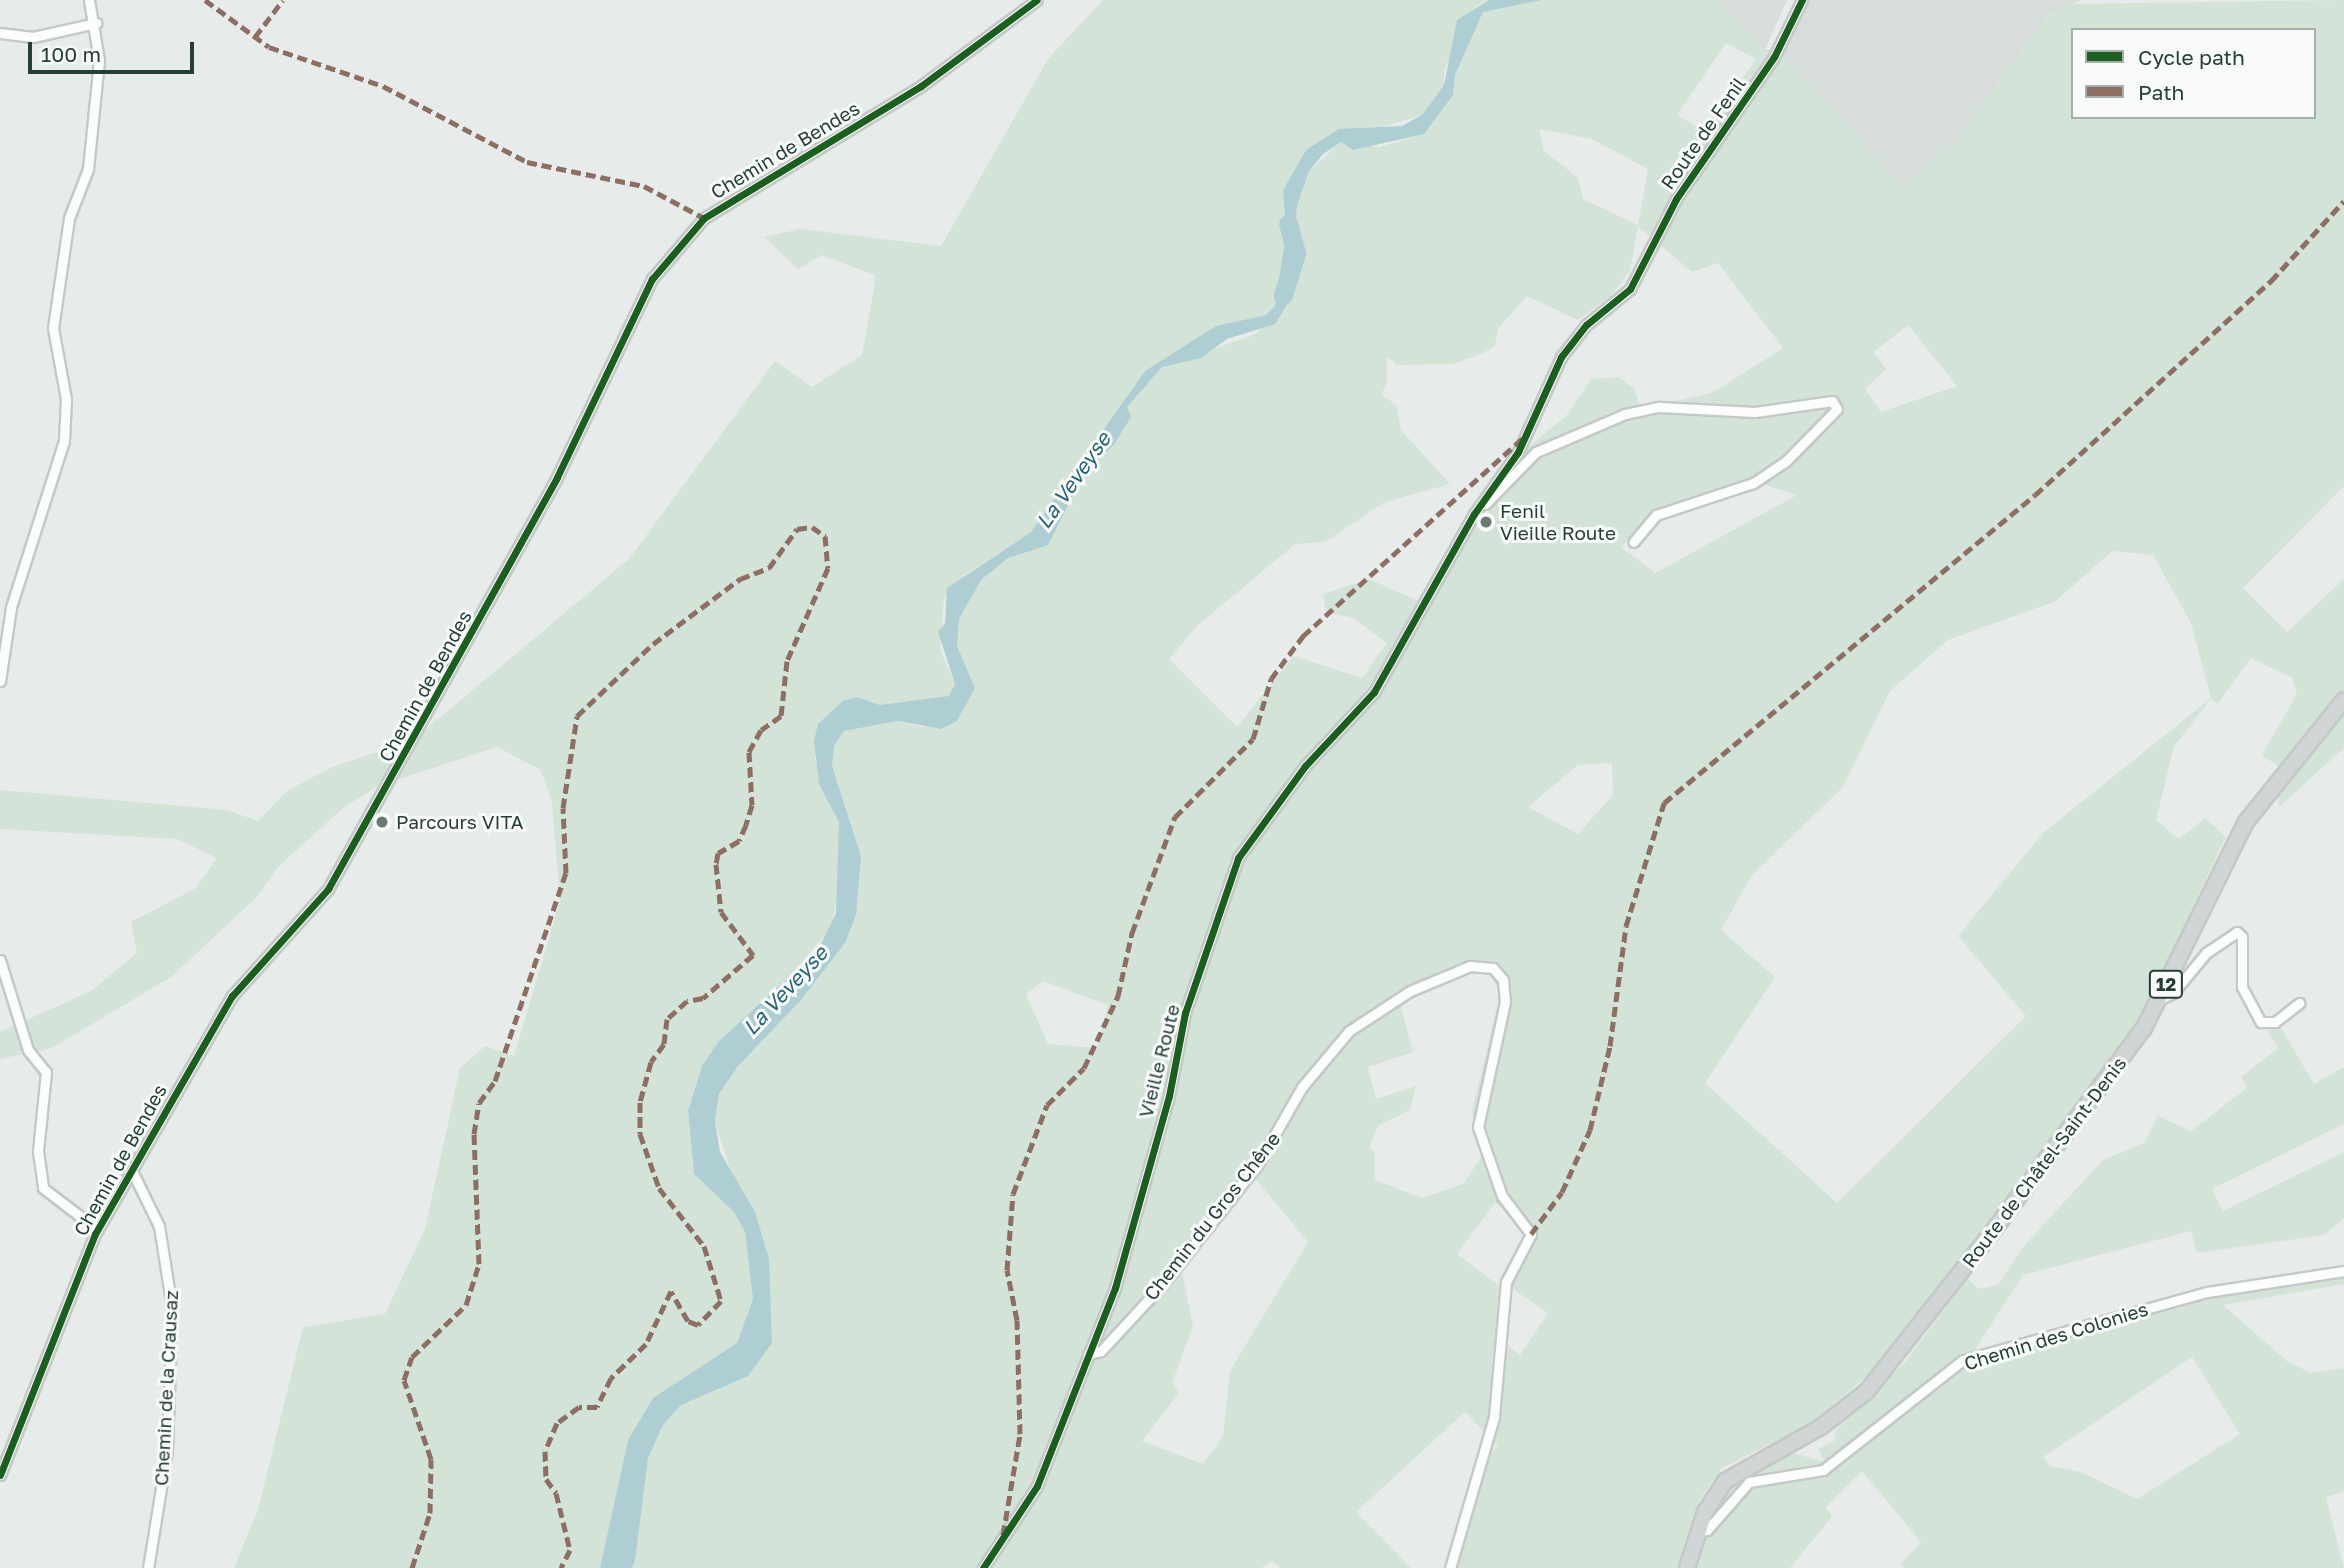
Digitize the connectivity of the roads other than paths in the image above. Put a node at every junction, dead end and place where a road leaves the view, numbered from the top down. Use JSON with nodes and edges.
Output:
{"nodes":[{"id":1,"x":89,"y":0,"type":"edge"},
{"id":2,"x":1037,"y":0,"type":"edge"},
{"id":3,"x":1802,"y":0,"type":"edge"},
{"id":4,"x":96,"y":23,"type":"junction"},
{"id":5,"x":0,"y":33,"type":"edge"},
{"id":6,"x":1474,"y":514,"type":"junction"},
{"id":7,"x":1633,"y":542,"type":"dead end"},
{"id":8,"x":1448,"y":560,"type":"joint"},
{"id":9,"x":0,"y":681,"type":"edge"},
{"id":10,"x":2344,"y":700,"type":"edge"},
{"id":11,"x":0,"y":960,"type":"edge"},
{"id":12,"x":2160,"y":999,"type":"junction"},
{"id":13,"x":2299,"y":1003,"type":"dead end"},
{"id":14,"x":133,"y":1173,"type":"junction"},
{"id":15,"x":97,"y":1230,"type":"junction"},
{"id":16,"x":2344,"y":1272,"type":"edge"},
{"id":17,"x":1088,"y":1354,"type":"junction"},
{"id":18,"x":0,"y":1475,"type":"edge"},
{"id":19,"x":1698,"y":1531,"type":"junction"},
{"id":20,"x":148,"y":1568,"type":"edge"},
{"id":21,"x":983,"y":1568,"type":"edge"},
{"id":22,"x":1450,"y":1568,"type":"edge"},
{"id":23,"x":1687,"y":1568,"type":"edge"}],
"edges":[{"from":1,"to":4,"type":"street"},
{"from":2,"to":14,"type":"street","name":"Chemin de Bendes"},
{"from":3,"to":6,"type":"street","name":"Route de Fenil"},
{"from":4,"to":5,"type":"street"},
{"from":4,"to":9,"type":"street"},
{"from":6,"to":7,"type":"street"},
{"from":6,"to":8,"type":"street","name":"Route de Fenil"},
{"from":8,"to":17,"type":"street","name":"Vieille Route"},
{"from":10,"to":12,"type":"main road","name":"Route de Châtel-Saint-Denis","number":"12"},
{"from":11,"to":15,"type":"street"},
{"from":12,"to":13,"type":"street"},
{"from":12,"to":19,"type":"main road","name":"Route de Châtel-Saint-Denis","number":"12"},
{"from":14,"to":15,"type":"street","name":"Chemin de Bendes"},
{"from":14,"to":20,"type":"street","name":"Chemin de la Crausaz"},
{"from":15,"to":18,"type":"street","name":"Chemin de Bendes"},
{"from":16,"to":19,"type":"street","name":"Chemin des Colonies"},
{"from":17,"to":21,"type":"street","name":"Vieille Route"},
{"from":17,"to":22,"type":"street","name":"Chemin du Gros Chêne"},
{"from":19,"to":23,"type":"main road","name":"Route de Châtel-Saint-Denis","number":"12"}]}
